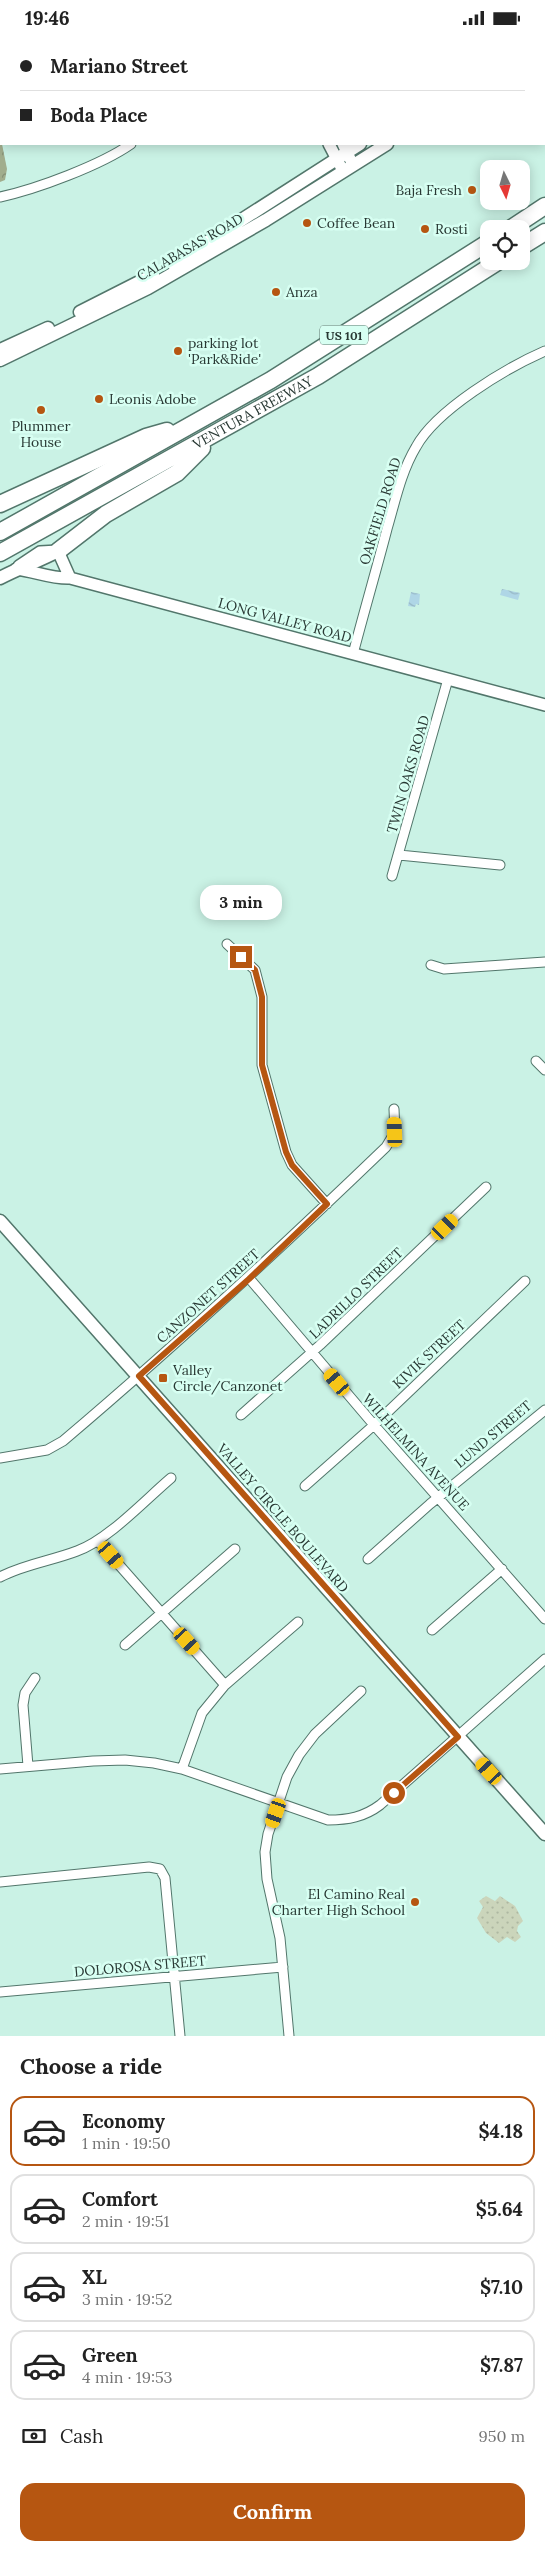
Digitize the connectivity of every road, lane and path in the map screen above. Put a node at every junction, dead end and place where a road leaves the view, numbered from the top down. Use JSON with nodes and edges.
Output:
{"nodes":[{"id":1,"x":129,"y":145,"type":"edge"},
{"id":2,"x":331,"y":145,"type":"edge"},
{"id":3,"x":357,"y":145,"type":"edge"},
{"id":4,"x":385,"y":145,"type":"edge"},
{"id":5,"x":342,"y":151,"type":"edge"},
{"id":6,"x":348,"y":168,"type":"junction"},
{"id":7,"x":0,"y":197,"type":"edge"},
{"id":8,"x":545,"y":206,"type":"edge"},
{"id":9,"x":524,"y":220,"type":"edge"},
{"id":10,"x":545,"y":232,"type":"edge"},
{"id":11,"x":530,"y":241,"type":"edge"},
{"id":12,"x":480,"y":249,"type":"edge"},
{"id":13,"x":485,"y":270,"type":"edge"},
{"id":14,"x":0,"y":350,"type":"edge"},
{"id":15,"x":545,"y":351,"type":"edge"},
{"id":16,"x":0,"y":360,"type":"edge"},
{"id":17,"x":195,"y":423,"type":"junction"},
{"id":18,"x":218,"y":433,"type":"junction"},
{"id":19,"x":0,"y":504,"type":"edge"},
{"id":20,"x":0,"y":532,"type":"edge"},
{"id":21,"x":58,"y":551,"type":"junction"},
{"id":22,"x":0,"y":553,"type":"edge"},
{"id":23,"x":16,"y":569,"type":"junction"},
{"id":24,"x":0,"y":578,"type":"edge"},
{"id":25,"x":70,"y":578,"type":"junction"},
{"id":26,"x":353,"y":654,"type":"junction"},
{"id":27,"x":448,"y":679,"type":"junction"},
{"id":28,"x":545,"y":705,"type":"edge"},
{"id":29,"x":399,"y":855,"type":"junction"},
{"id":30,"x":500,"y":865,"type":"dead end"},
{"id":31,"x":392,"y":876,"type":"dead end"},
{"id":32,"x":227,"y":944,"type":"dead end"},
{"id":33,"x":545,"y":962,"type":"edge"},
{"id":34,"x":431,"y":965,"type":"dead end"},
{"id":35,"x":536,"y":1061,"type":"dead end"},
{"id":36,"x":545,"y":1070,"type":"edge"},
{"id":37,"x":394,"y":1109,"type":"dead end"},
{"id":38,"x":486,"y":1187,"type":"dead end"},
{"id":39,"x":327,"y":1204,"type":"junction"},
{"id":40,"x":0,"y":1221,"type":"edge"},
{"id":41,"x":249,"y":1279,"type":"junction"},
{"id":42,"x":525,"y":1281,"type":"dead end"},
{"id":43,"x":312,"y":1353,"type":"junction"},
{"id":44,"x":139,"y":1376,"type":"junction"},
{"id":45,"x":545,"y":1410,"type":"edge"},
{"id":46,"x":241,"y":1415,"type":"dead end"},
{"id":47,"x":374,"y":1425,"type":"junction"},
{"id":48,"x":0,"y":1458,"type":"edge"},
{"id":49,"x":171,"y":1478,"type":"dead end"},
{"id":50,"x":305,"y":1486,"type":"dead end"},
{"id":51,"x":439,"y":1498,"type":"junction"},
{"id":52,"x":98,"y":1541,"type":"junction"},
{"id":53,"x":235,"y":1549,"type":"dead end"},
{"id":54,"x":368,"y":1559,"type":"dead end"},
{"id":55,"x":502,"y":1569,"type":"junction"},
{"id":56,"x":0,"y":1577,"type":"edge"},
{"id":57,"x":161,"y":1613,"type":"junction"},
{"id":58,"x":545,"y":1619,"type":"edge"},
{"id":59,"x":298,"y":1622,"type":"dead end"},
{"id":60,"x":432,"y":1630,"type":"dead end"},
{"id":61,"x":125,"y":1645,"type":"dead end"},
{"id":62,"x":545,"y":1659,"type":"edge"},
{"id":63,"x":35,"y":1678,"type":"dead end"},
{"id":64,"x":225,"y":1685,"type":"junction"},
{"id":65,"x":361,"y":1691,"type":"dead end"},
{"id":66,"x":458,"y":1737,"type":"junction"},
{"id":67,"x":28,"y":1766,"type":"junction"},
{"id":68,"x":0,"y":1769,"type":"edge"},
{"id":69,"x":182,"y":1769,"type":"junction"},
{"id":70,"x":279,"y":1803,"type":"junction"},
{"id":71,"x":545,"y":1835,"type":"edge"},
{"id":72,"x":0,"y":1882,"type":"edge"},
{"id":73,"x":283,"y":1967,"type":"junction"},
{"id":74,"x":175,"y":1977,"type":"junction"},
{"id":75,"x":0,"y":1992,"type":"edge"},
{"id":76,"x":180,"y":2036,"type":"edge"},
{"id":77,"x":288,"y":2036,"type":"edge"}],
"edges":[{"from":1,"to":7,"type":"street"},
{"from":2,"to":5,"type":"street"},
{"from":3,"to":5,"type":"main road","name":"CALABASAS ROAD"},
{"from":4,"to":6,"type":"main road","name":"CALABASAS ROAD"},
{"from":5,"to":6,"type":"street"},
{"from":5,"to":14,"type":"main road","name":"CALABASAS ROAD"},
{"from":6,"to":16,"type":"main road","name":"CALABASAS ROAD"},
{"from":8,"to":9,"type":"highway"},
{"from":10,"to":11,"type":"highway"},
{"from":12,"to":17,"type":"highway","name":"VENTURA FREEWAY","number":"US 101"},
{"from":13,"to":18,"type":"highway","name":"VENTURA FREEWAY","number":"US 101"},
{"from":15,"to":26,"type":"street","name":"OAKFIELD ROAD"},
{"from":17,"to":19,"type":"highway"},
{"from":17,"to":20,"type":"highway","name":"VENTURA FREEWAY","number":"US 101"},
{"from":18,"to":21,"type":"highway"},
{"from":18,"to":22,"type":"highway","name":"VENTURA FREEWAY","number":"US 101"},
{"from":21,"to":23,"type":"main road"},
{"from":21,"to":25,"type":"street"},
{"from":23,"to":24,"type":"main road"},
{"from":23,"to":25,"type":"street","name":"LONG VALLEY ROAD"},
{"from":25,"to":26,"type":"street","name":"LONG VALLEY ROAD"},
{"from":26,"to":27,"type":"street","name":"LONG VALLEY ROAD"},
{"from":27,"to":28,"type":"street","name":"LONG VALLEY ROAD"},
{"from":27,"to":29,"type":"street","name":"TWIN OAKS ROAD"},
{"from":29,"to":30,"type":"street"},
{"from":29,"to":31,"type":"street","name":"TWIN OAKS ROAD"},
{"from":32,"to":39,"type":"street"},
{"from":33,"to":34,"type":"street"},
{"from":35,"to":36,"type":"street"},
{"from":37,"to":39,"type":"street","name":"CANZONET STREET"},
{"from":38,"to":43,"type":"street","name":"LADRILLO STREET"},
{"from":39,"to":41,"type":"street","name":"CANZONET STREET"},
{"from":40,"to":44,"type":"main road","name":"VALLEY CIRCLE BOULEVARD"},
{"from":41,"to":43,"type":"street","name":"WILHELMINA AVENUE"},
{"from":41,"to":44,"type":"street","name":"CANZONET STREET"},
{"from":42,"to":47,"type":"street","name":"KIVIK STREET"},
{"from":43,"to":46,"type":"street","name":"LADRILLO STREET"},
{"from":43,"to":47,"type":"street","name":"WILHELMINA AVENUE"},
{"from":44,"to":48,"type":"street","name":"CANZONET STREET"},
{"from":44,"to":66,"type":"main road","name":"VALLEY CIRCLE BOULEVARD"},
{"from":45,"to":51,"type":"street","name":"LUND STREET"},
{"from":47,"to":50,"type":"street","name":"KIVIK STREET"},
{"from":47,"to":51,"type":"street","name":"WILHELMINA AVENUE"},
{"from":49,"to":52,"type":"street"},
{"from":51,"to":54,"type":"street","name":"LUND STREET"},
{"from":51,"to":55,"type":"street","name":"WILHELMINA AVENUE"},
{"from":52,"to":56,"type":"street"},
{"from":52,"to":57,"type":"street"},
{"from":53,"to":57,"type":"street"},
{"from":55,"to":58,"type":"street","name":"WILHELMINA AVENUE"},
{"from":55,"to":60,"type":"street"},
{"from":57,"to":61,"type":"street"},
{"from":57,"to":64,"type":"street"},
{"from":59,"to":64,"type":"street"},
{"from":62,"to":66,"type":"street"},
{"from":63,"to":67,"type":"street"},
{"from":64,"to":69,"type":"street"},
{"from":65,"to":70,"type":"street"},
{"from":66,"to":70,"type":"street"},
{"from":66,"to":71,"type":"main road","name":"VALLEY CIRCLE BOULEVARD"},
{"from":67,"to":68,"type":"street"},
{"from":67,"to":69,"type":"street"},
{"from":69,"to":70,"type":"street"},
{"from":70,"to":73,"type":"street"},
{"from":72,"to":74,"type":"street"},
{"from":73,"to":74,"type":"street","name":"DOLOROSA STREET"},
{"from":73,"to":77,"type":"street"},
{"from":74,"to":75,"type":"street","name":"DOLOROSA STREET"},
{"from":74,"to":76,"type":"street"}]}
